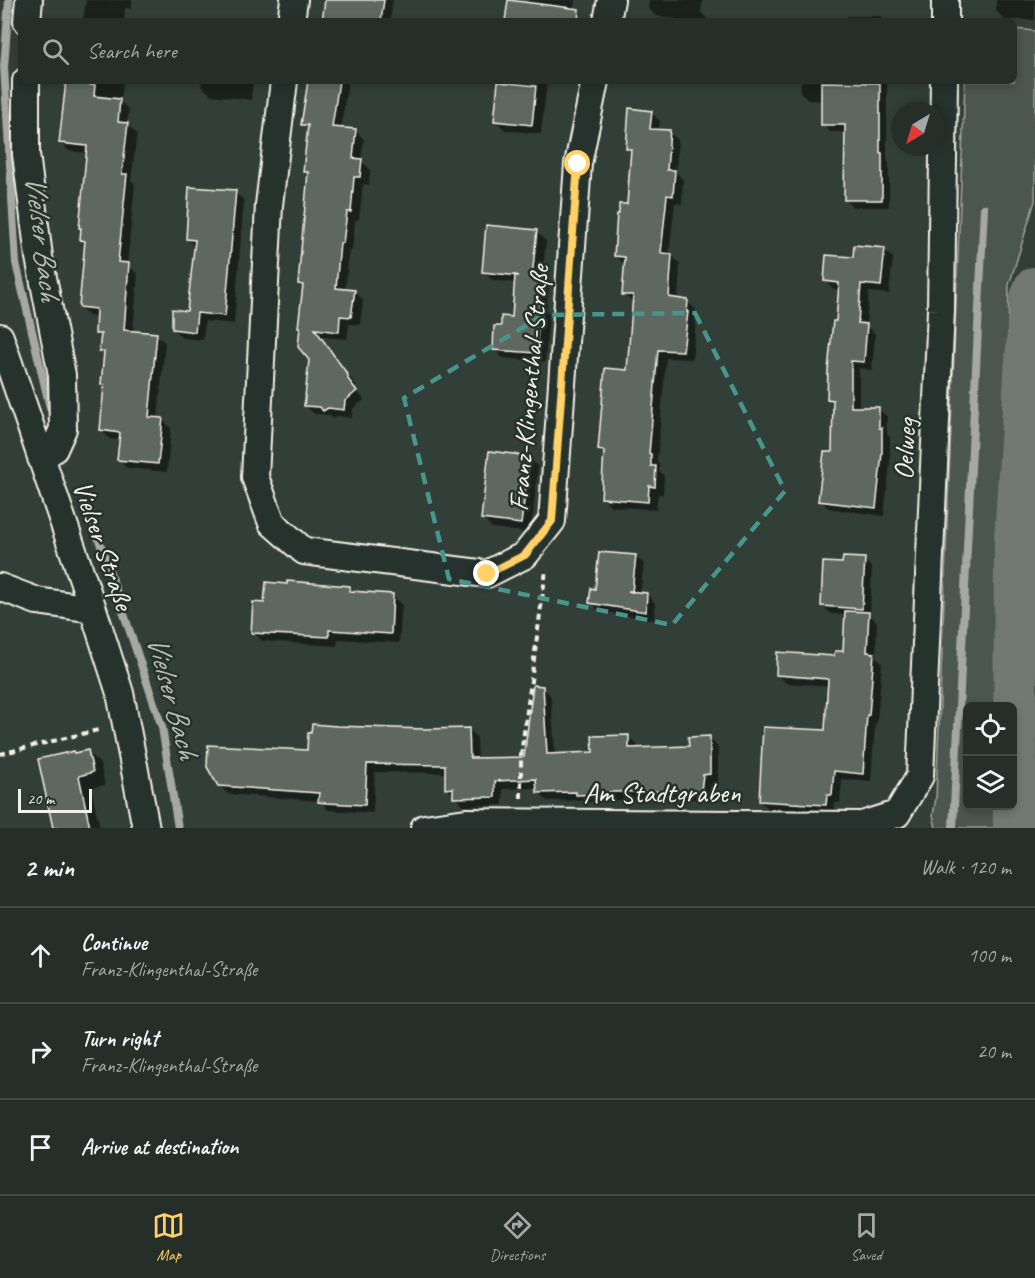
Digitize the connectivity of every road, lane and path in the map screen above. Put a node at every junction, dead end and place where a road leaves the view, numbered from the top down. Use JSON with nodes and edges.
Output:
{"nodes":[{"id":1,"x":29,"y":0,"type":"edge"},
{"id":2,"x":294,"y":0,"type":"edge"},
{"id":3,"x":611,"y":0,"type":"edge"},
{"id":4,"x":945,"y":0,"type":"edge"},
{"id":5,"x":27,"y":18,"type":"edge"},
{"id":6,"x":291,"y":18,"type":"edge"},
{"id":7,"x":608,"y":18,"type":"edge"},
{"id":8,"x":945,"y":18,"type":"edge"},
{"id":9,"x":26,"y":84,"type":"edge"},
{"id":10,"x":284,"y":84,"type":"edge"},
{"id":11,"x":594,"y":84,"type":"edge"},
{"id":12,"x":944,"y":84,"type":"edge"},
{"id":13,"x":0,"y":337,"type":"edge"},
{"id":14,"x":41,"y":458,"type":"junction"},
{"id":15,"x":546,"y":568,"type":"dead end"},
{"id":16,"x":0,"y":587,"type":"edge"},
{"id":17,"x":93,"y":609,"type":"junction"},
{"id":18,"x":126,"y":723,"type":"junction"},
{"id":19,"x":0,"y":754,"type":"edge"},
{"id":20,"x":903,"y":821,"type":"edge"},
{"id":21,"x":520,"y":823,"type":"junction"},
{"id":22,"x":146,"y":828,"type":"edge"},
{"id":23,"x":424,"y":828,"type":"edge"}],
"edges":[{"from":1,"to":5,"type":"street"},
{"from":2,"to":6,"type":"street"},
{"from":3,"to":7,"type":"street"},
{"from":4,"to":8,"type":"street"},
{"from":9,"to":14,"type":"street","name":"Vielser Straße"},
{"from":10,"to":11,"type":"street","name":"Franz-Klingenthal-Straße"},
{"from":12,"to":20,"type":"street","name":"Oelweg"},
{"from":13,"to":14,"type":"street","name":"Vielser Straße"},
{"from":14,"to":17,"type":"street","name":"Vielser Straße"},
{"from":15,"to":21,"type":"path"},
{"from":16,"to":17,"type":"street"},
{"from":17,"to":18,"type":"street","name":"Vielser Straße"},
{"from":18,"to":19,"type":"path"},
{"from":18,"to":22,"type":"street","name":"Vielser Straße"},
{"from":20,"to":21,"type":"street","name":"Am Stadtgraben"},
{"from":21,"to":23,"type":"street","name":"Am Stadtgraben"}]}
